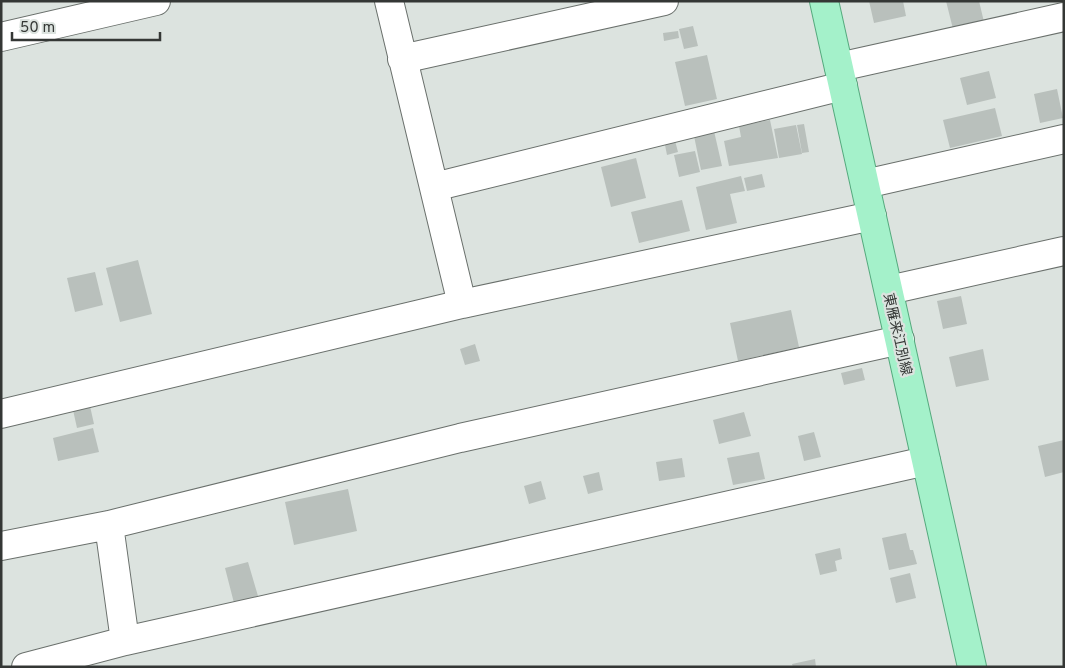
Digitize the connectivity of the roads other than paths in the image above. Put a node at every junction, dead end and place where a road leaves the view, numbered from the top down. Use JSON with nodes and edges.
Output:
{"nodes":[{"id":1,"x":156,"y":1,"type":"edge"},
{"id":2,"x":389,"y":1,"type":"edge"},
{"id":3,"x":664,"y":1,"type":"edge"},
{"id":4,"x":824,"y":1,"type":"edge"},
{"id":5,"x":1064,"y":17,"type":"edge"},
{"id":6,"x":1,"y":37,"type":"edge"},
{"id":7,"x":402,"y":59,"type":"junction"},
{"id":8,"x":841,"y":77,"type":"junction"},
{"id":9,"x":1064,"y":139,"type":"edge"},
{"id":10,"x":865,"y":184,"type":"junction"},
{"id":11,"x":434,"y":186,"type":"junction"},
{"id":12,"x":872,"y":216,"type":"junction"},
{"id":13,"x":1064,"y":251,"type":"edge"},
{"id":14,"x":888,"y":290,"type":"junction"},
{"id":15,"x":462,"y":304,"type":"junction"},
{"id":16,"x":900,"y":340,"type":"junction"},
{"id":17,"x":1,"y":414,"type":"edge"},
{"id":18,"x":926,"y":461,"type":"junction"},
{"id":19,"x":109,"y":525,"type":"junction"},
{"id":20,"x":1,"y":546,"type":"edge"},
{"id":21,"x":125,"y":641,"type":"junction"},
{"id":22,"x":26,"y":667,"type":"edge"},
{"id":23,"x":972,"y":667,"type":"edge"}],
"edges":[{"from":1,"to":6,"type":"lane"},
{"from":2,"to":7,"type":"lane"},
{"from":3,"to":7,"type":"lane"},
{"from":4,"to":8,"type":"main road","name":"東雁来江別線"},
{"from":5,"to":8,"type":"lane"},
{"from":7,"to":11,"type":"lane"},
{"from":8,"to":10,"type":"main road","name":"東雁来江別線"},
{"from":8,"to":11,"type":"lane"},
{"from":9,"to":10,"type":"lane"},
{"from":10,"to":12,"type":"main road","name":"東雁来江別線"},
{"from":11,"to":15,"type":"lane"},
{"from":12,"to":14,"type":"main road","name":"東雁来江別線"},
{"from":12,"to":15,"type":"lane"},
{"from":13,"to":14,"type":"lane"},
{"from":14,"to":16,"type":"main road","name":"東雁来江別線"},
{"from":15,"to":17,"type":"lane"},
{"from":16,"to":18,"type":"main road","name":"東雁来江別線"},
{"from":16,"to":19,"type":"lane"},
{"from":18,"to":21,"type":"lane"},
{"from":18,"to":23,"type":"main road","name":"東雁来江別線"},
{"from":19,"to":20,"type":"lane"},
{"from":19,"to":21,"type":"lane"},
{"from":21,"to":22,"type":"lane"}]}
